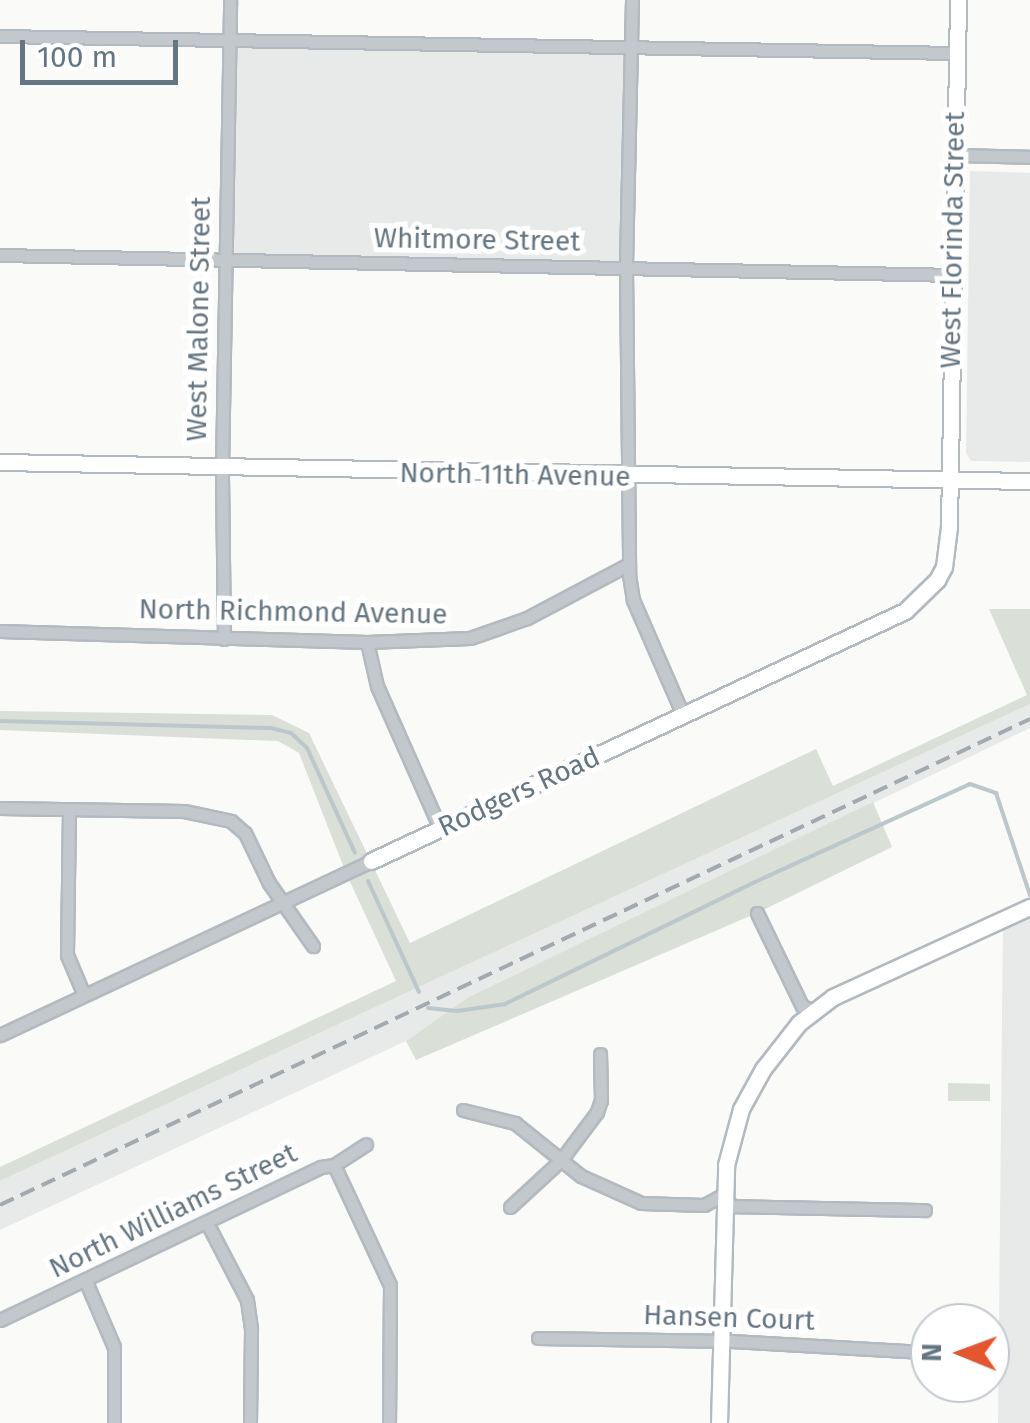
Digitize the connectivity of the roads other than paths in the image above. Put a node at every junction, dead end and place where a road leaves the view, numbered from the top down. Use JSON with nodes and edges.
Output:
{"nodes":[{"id":1,"x":230,"y":0,"type":"edge"},
{"id":2,"x":632,"y":0,"type":"edge"},
{"id":3,"x":958,"y":0,"type":"edge"},
{"id":4,"x":0,"y":36,"type":"edge"},
{"id":5,"x":229,"y":40,"type":"junction"},
{"id":6,"x":631,"y":47,"type":"junction"},
{"id":7,"x":957,"y":53,"type":"junction"},
{"id":8,"x":955,"y":156,"type":"junction"},
{"id":9,"x":1030,"y":157,"type":"edge"},
{"id":10,"x":0,"y":255,"type":"edge"},
{"id":11,"x":225,"y":260,"type":"junction"},
{"id":12,"x":626,"y":268,"type":"junction"},
{"id":13,"x":952,"y":274,"type":"junction"},
{"id":14,"x":0,"y":462,"type":"edge"},
{"id":15,"x":222,"y":469,"type":"junction"},
{"id":16,"x":628,"y":478,"type":"junction"},
{"id":17,"x":949,"y":481,"type":"junction"},
{"id":18,"x":1030,"y":482,"type":"edge"},
{"id":19,"x":629,"y":564,"type":"junction"},
{"id":20,"x":0,"y":631,"type":"edge"},
{"id":21,"x":224,"y":638,"type":"junction"},
{"id":22,"x":366,"y":642,"type":"junction"},
{"id":23,"x":683,"y":715,"type":"junction"},
{"id":24,"x":0,"y":808,"type":"edge"},
{"id":25,"x":69,"y":810,"type":"junction"},
{"id":26,"x":440,"y":828,"type":"junction"},
{"id":27,"x":371,"y":861,"type":"joint"},
{"id":28,"x":282,"y":903,"type":"junction"},
{"id":29,"x":1030,"y":907,"type":"edge"},
{"id":30,"x":757,"y":912,"type":"dead end"},
{"id":31,"x":313,"y":946,"type":"dead end"},
{"id":32,"x":84,"y":995,"type":"junction"},
{"id":33,"x":812,"y":1010,"type":"junction"},
{"id":34,"x":0,"y":1035,"type":"edge"},
{"id":35,"x":600,"y":1054,"type":"dead end"},
{"id":36,"x":462,"y":1110,"type":"dead end"},
{"id":37,"x":366,"y":1144,"type":"dead end"},
{"id":38,"x":562,"y":1160,"type":"junction"},
{"id":39,"x":334,"y":1165,"type":"junction"},
{"id":40,"x":723,"y":1195,"type":"junction"},
{"id":41,"x":510,"y":1207,"type":"dead end"},
{"id":42,"x":925,"y":1210,"type":"dead end"},
{"id":43,"x":207,"y":1223,"type":"junction"},
{"id":44,"x":86,"y":1282,"type":"junction"},
{"id":45,"x":0,"y":1320,"type":"edge"},
{"id":46,"x":538,"y":1338,"type":"dead end"},
{"id":47,"x":720,"y":1340,"type":"junction"},
{"id":48,"x":910,"y":1351,"type":"edge"},
{"id":49,"x":114,"y":1423,"type":"edge"},
{"id":50,"x":250,"y":1423,"type":"edge"},
{"id":51,"x":389,"y":1423,"type":"edge"},
{"id":52,"x":719,"y":1423,"type":"edge"}],
"edges":[{"from":1,"to":5,"type":"street","name":"West Malone Street"},
{"from":2,"to":6,"type":"street"},
{"from":3,"to":7,"type":"street","name":"West Florinda Street"},
{"from":4,"to":5,"type":"street"},
{"from":5,"to":6,"type":"street"},
{"from":5,"to":11,"type":"street","name":"West Malone Street"},
{"from":6,"to":7,"type":"street"},
{"from":6,"to":12,"type":"street"},
{"from":7,"to":8,"type":"street","name":"West Florinda Street"},
{"from":8,"to":9,"type":"street"},
{"from":8,"to":13,"type":"street","name":"West Florinda Street"},
{"from":10,"to":11,"type":"street","name":"Whitmore Street"},
{"from":11,"to":12,"type":"street","name":"Whitmore Street"},
{"from":11,"to":15,"type":"street","name":"West Malone Street"},
{"from":12,"to":13,"type":"street","name":"Whitmore Street"},
{"from":12,"to":16,"type":"street"},
{"from":13,"to":17,"type":"street","name":"West Florinda Street"},
{"from":14,"to":15,"type":"street","name":"North 11th Avenue"},
{"from":15,"to":16,"type":"street","name":"North 11th Avenue"},
{"from":15,"to":21,"type":"street","name":"West Malone Street"},
{"from":16,"to":17,"type":"street","name":"North 11th Avenue"},
{"from":16,"to":19,"type":"street"},
{"from":17,"to":18,"type":"street","name":"North 11th Avenue"},
{"from":17,"to":23,"type":"street","name":"Rodgers Road"},
{"from":19,"to":22,"type":"street","name":"North Richmond Avenue"},
{"from":19,"to":23,"type":"street"},
{"from":20,"to":21,"type":"street","name":"North Richmond Avenue"},
{"from":21,"to":22,"type":"street","name":"North Richmond Avenue"},
{"from":22,"to":26,"type":"street"},
{"from":23,"to":26,"type":"street","name":"Rodgers Road"},
{"from":24,"to":25,"type":"street"},
{"from":25,"to":28,"type":"street"},
{"from":25,"to":32,"type":"street"},
{"from":26,"to":27,"type":"street","name":"Rodgers Road"},
{"from":27,"to":28,"type":"street","name":"Rodgers Road"},
{"from":28,"to":31,"type":"street"},
{"from":28,"to":32,"type":"street","name":"Rodgers Road"},
{"from":29,"to":33,"type":"street"},
{"from":30,"to":33,"type":"street"},
{"from":32,"to":34,"type":"street","name":"Rodgers Road"},
{"from":33,"to":40,"type":"street"},
{"from":35,"to":38,"type":"street"},
{"from":36,"to":38,"type":"street"},
{"from":37,"to":39,"type":"street","name":"North Williams Street"},
{"from":38,"to":40,"type":"street"},
{"from":38,"to":41,"type":"street"},
{"from":39,"to":43,"type":"street","name":"North Williams Street"},
{"from":39,"to":51,"type":"street"},
{"from":40,"to":42,"type":"street"},
{"from":40,"to":47,"type":"street"},
{"from":43,"to":44,"type":"street","name":"North Williams Street"},
{"from":43,"to":50,"type":"street"},
{"from":44,"to":45,"type":"street","name":"North Williams Street"},
{"from":44,"to":49,"type":"street"},
{"from":46,"to":47,"type":"street","name":"Hansen Court"},
{"from":47,"to":48,"type":"street","name":"Hansen Court"},
{"from":47,"to":52,"type":"street"}]}
